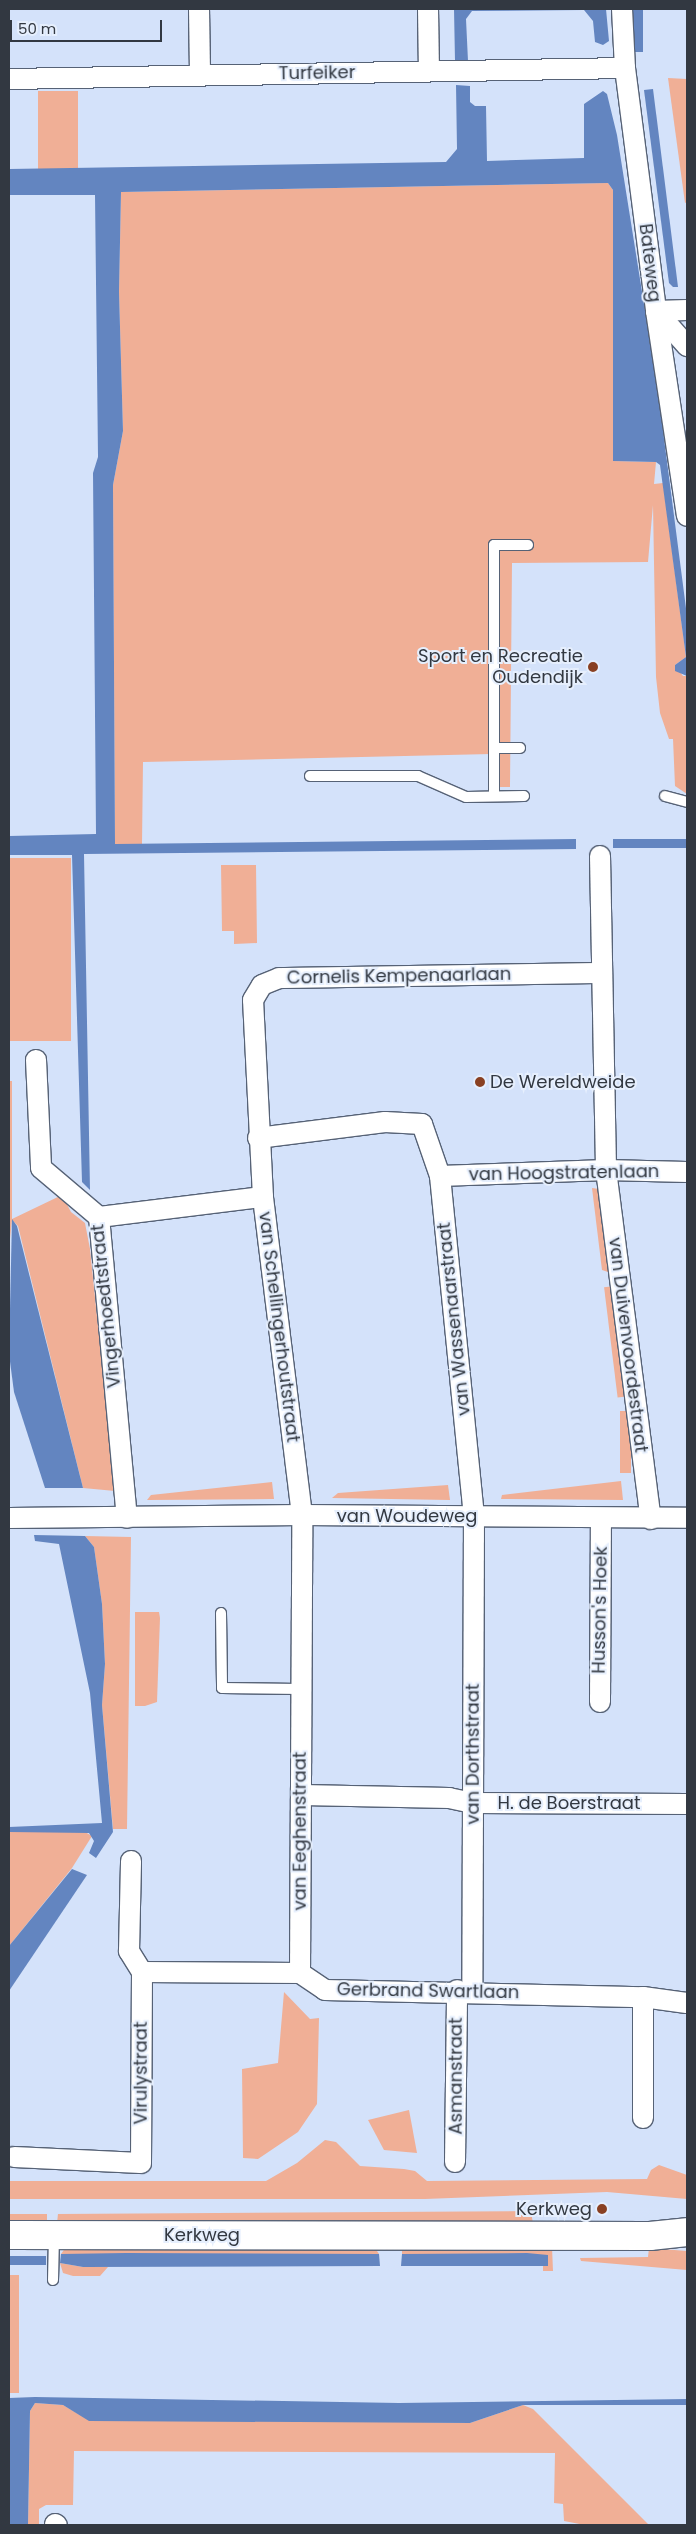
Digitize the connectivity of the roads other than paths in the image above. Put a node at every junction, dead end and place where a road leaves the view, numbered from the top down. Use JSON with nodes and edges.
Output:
{"nodes":[{"id":1,"x":199,"y":9,"type":"edge"},
{"id":2,"x":428,"y":9,"type":"edge"},
{"id":3,"x":622,"y":9,"type":"edge"},
{"id":4,"x":625,"y":68,"type":"junction"},
{"id":5,"x":429,"y":71,"type":"junction"},
{"id":6,"x":200,"y":75,"type":"junction"},
{"id":7,"x":9,"y":79,"type":"edge"},
{"id":8,"x":687,"y":310,"type":"edge"},
{"id":9,"x":656,"y":311,"type":"junction"},
{"id":10,"x":687,"y":346,"type":"edge"},
{"id":11,"x":687,"y":516,"type":"edge"},
{"id":12,"x":528,"y":545,"type":"dead end"},
{"id":13,"x":494,"y":748,"type":"junction"},
{"id":14,"x":520,"y":748,"type":"dead end"},
{"id":15,"x":310,"y":776,"type":"dead end"},
{"id":16,"x":494,"y":796,"type":"junction"},
{"id":17,"x":524,"y":796,"type":"dead end"},
{"id":18,"x":665,"y":796,"type":"dead end"},
{"id":19,"x":687,"y":802,"type":"edge"},
{"id":20,"x":600,"y":856,"type":"dead end"},
{"id":21,"x":602,"y":973,"type":"junction"},
{"id":22,"x":36,"y":1060,"type":"dead end"},
{"id":23,"x":258,"y":1138,"type":"junction"},
{"id":24,"x":606,"y":1170,"type":"junction"},
{"id":25,"x":687,"y":1172,"type":"edge"},
{"id":26,"x":440,"y":1176,"type":"junction"},
{"id":27,"x":262,"y":1197,"type":"junction"},
{"id":28,"x":99,"y":1217,"type":"junction"},
{"id":29,"x":302,"y":1515,"type":"junction"},
{"id":30,"x":474,"y":1517,"type":"junction"},
{"id":31,"x":9,"y":1518,"type":"edge"},
{"id":32,"x":127,"y":1518,"type":"junction"},
{"id":33,"x":601,"y":1518,"type":"junction"},
{"id":34,"x":687,"y":1518,"type":"edge"},
{"id":35,"x":651,"y":1519,"type":"junction"},
{"id":36,"x":221,"y":1613,"type":"dead end"},
{"id":37,"x":300,"y":1689,"type":"junction"},
{"id":38,"x":600,"y":1702,"type":"dead end"},
{"id":39,"x":302,"y":1795,"type":"junction"},
{"id":40,"x":473,"y":1803,"type":"junction"},
{"id":41,"x":687,"y":1804,"type":"edge"},
{"id":42,"x":132,"y":1860,"type":"dead end"},
{"id":43,"x":142,"y":1972,"type":"junction"},
{"id":44,"x":300,"y":1973,"type":"junction"},
{"id":45,"x":464,"y":1991,"type":"junction"},
{"id":46,"x":644,"y":1997,"type":"junction"},
{"id":47,"x":687,"y":2003,"type":"edge"},
{"id":48,"x":643,"y":2118,"type":"dead end"},
{"id":49,"x":14,"y":2157,"type":"dead end"},
{"id":50,"x":455,"y":2162,"type":"dead end"},
{"id":51,"x":687,"y":2232,"type":"edge"},
{"id":52,"x":9,"y":2235,"type":"edge"},
{"id":53,"x":54,"y":2236,"type":"junction"},
{"id":54,"x":650,"y":2236,"type":"junction"},
{"id":55,"x":687,"y":2245,"type":"edge"},
{"id":56,"x":53,"y":2280,"type":"dead end"}],
"edges":[{"from":1,"to":6,"type":"street"},
{"from":2,"to":5,"type":"street"},
{"from":3,"to":4,"type":"street","name":"Bateweg"},
{"from":4,"to":5,"type":"street","name":"Turfeiker"},
{"from":4,"to":9,"type":"street","name":"Bateweg"},
{"from":5,"to":6,"type":"street","name":"Turfeiker"},
{"from":6,"to":7,"type":"street","name":"Turfeiker"},
{"from":8,"to":9,"type":"street"},
{"from":9,"to":10,"type":"street"},
{"from":9,"to":11,"type":"street","name":"Bateweg"},
{"from":12,"to":13,"type":"lane"},
{"from":13,"to":14,"type":"lane"},
{"from":13,"to":16,"type":"lane"},
{"from":15,"to":16,"type":"lane"},
{"from":16,"to":17,"type":"lane"},
{"from":18,"to":19,"type":"lane"},
{"from":20,"to":21,"type":"street"},
{"from":21,"to":23,"type":"street","name":"Cornelis Kempenaarlaan"},
{"from":21,"to":24,"type":"street"},
{"from":22,"to":28,"type":"street","name":"Vingerhoedtstraat"},
{"from":23,"to":26,"type":"street","name":"van Wassenaarstraat"},
{"from":23,"to":27,"type":"street","name":"van Schellingerhoutstraat"},
{"from":24,"to":25,"type":"street","name":"van Hoogstratenlaan"},
{"from":24,"to":26,"type":"street","name":"van Hoogstratenlaan"},
{"from":24,"to":35,"type":"street","name":"van Duivenvoordestraat"},
{"from":26,"to":30,"type":"street","name":"van Wassenaarstraat"},
{"from":27,"to":28,"type":"street"},
{"from":27,"to":29,"type":"street","name":"van Schellingerhoutstraat"},
{"from":28,"to":32,"type":"street","name":"Vingerhoedtstraat"},
{"from":29,"to":30,"type":"street","name":"van Woudeweg"},
{"from":29,"to":32,"type":"street","name":"van Woudeweg"},
{"from":29,"to":37,"type":"street","name":"van Eeghenstraat"},
{"from":30,"to":33,"type":"street","name":"van Woudeweg"},
{"from":30,"to":40,"type":"street","name":"van Dorthstraat"},
{"from":31,"to":32,"type":"street","name":"van Woudeweg"},
{"from":33,"to":35,"type":"street","name":"van Woudeweg"},
{"from":33,"to":38,"type":"street","name":"Husson's Hoek"},
{"from":34,"to":35,"type":"street","name":"van Woudeweg"},
{"from":36,"to":37,"type":"lane"},
{"from":37,"to":39,"type":"street","name":"van Eeghenstraat"},
{"from":39,"to":40,"type":"street","name":"H. de Boerstraat"},
{"from":39,"to":44,"type":"street","name":"van Eeghenstraat"},
{"from":40,"to":41,"type":"street","name":"H. de Boerstraat"},
{"from":40,"to":45,"type":"street","name":"van Dorthstraat"},
{"from":42,"to":43,"type":"street"},
{"from":43,"to":44,"type":"street"},
{"from":43,"to":49,"type":"street","name":"Virulystraat"},
{"from":44,"to":45,"type":"street","name":"Gerbrand Swartlaan"},
{"from":45,"to":46,"type":"street","name":"Gerbrand Swartlaan"},
{"from":45,"to":50,"type":"street","name":"Asmanstraat"},
{"from":46,"to":47,"type":"street","name":"Gerbrand Swartlaan"},
{"from":46,"to":48,"type":"street"},
{"from":51,"to":54,"type":"main road","name":"Kerkweg"},
{"from":52,"to":53,"type":"main road","name":"Kerkweg"},
{"from":53,"to":54,"type":"main road","name":"Kerkweg"},
{"from":53,"to":56,"type":"lane"},
{"from":54,"to":55,"type":"main road","name":"Kerkweg"}]}
